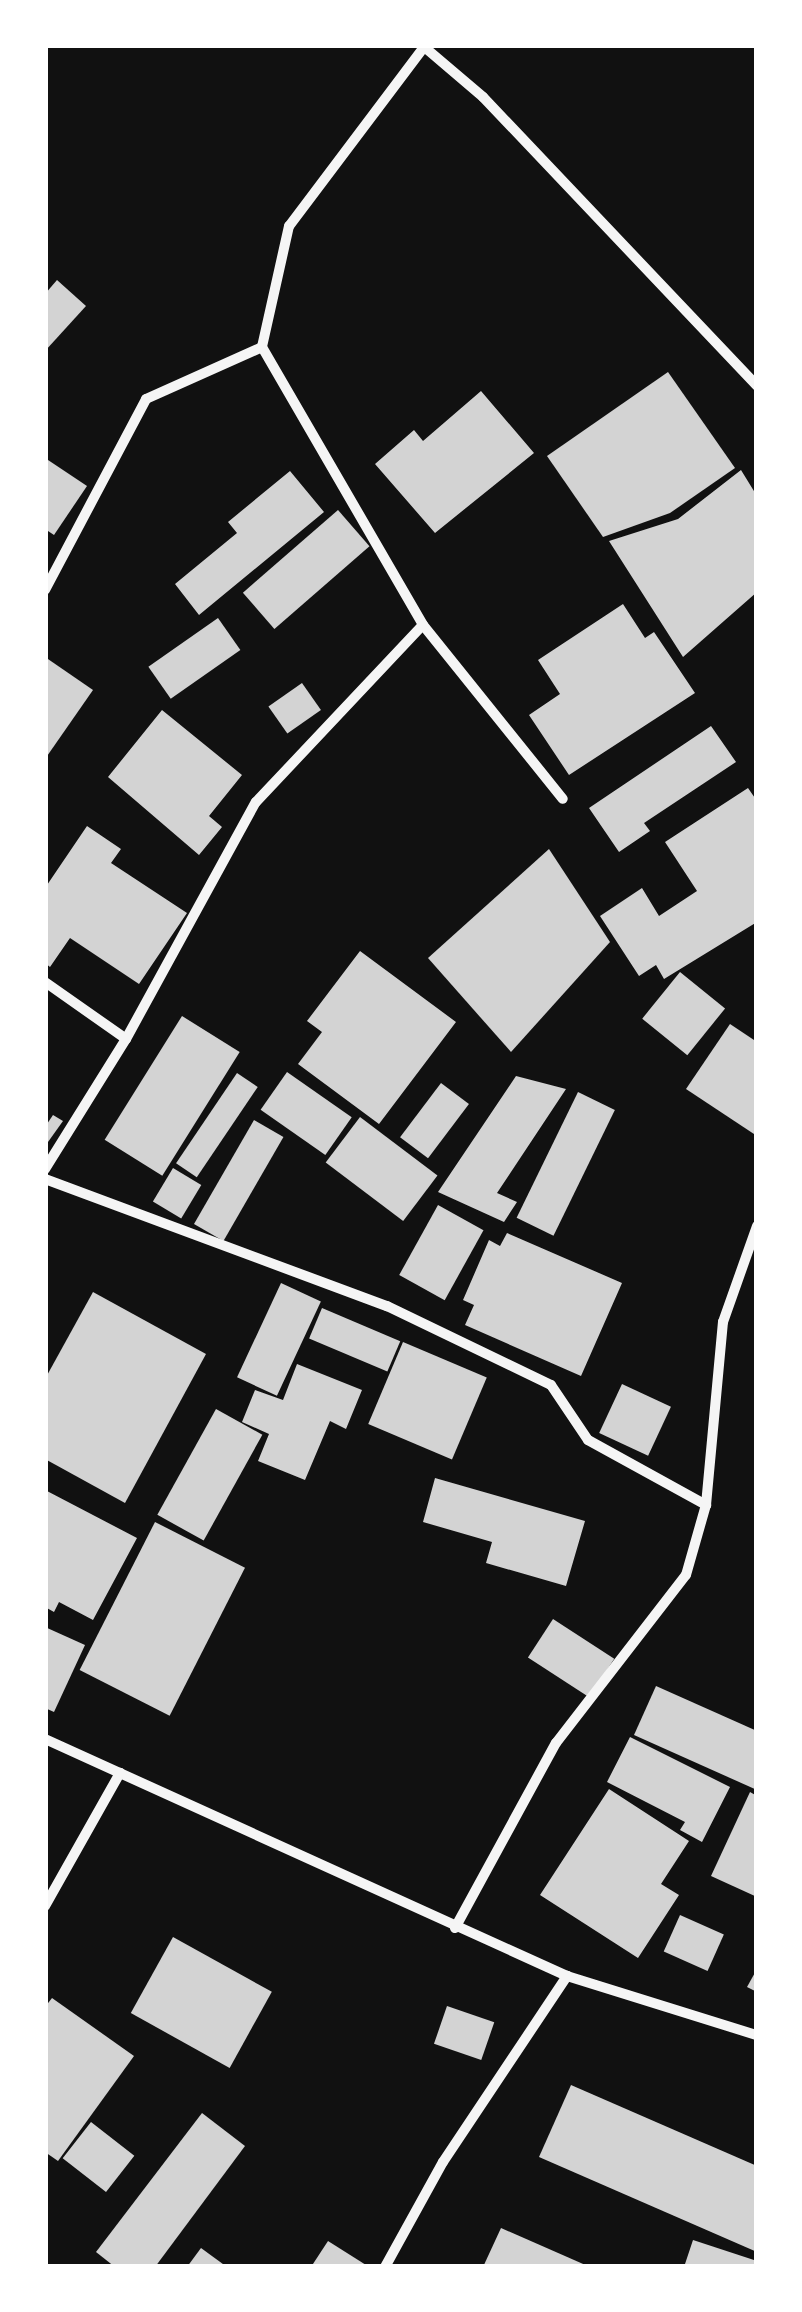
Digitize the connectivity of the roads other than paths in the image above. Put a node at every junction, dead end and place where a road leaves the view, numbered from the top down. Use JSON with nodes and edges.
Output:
{"nodes":[{"id":1,"x":423,"y":46,"type":"edge"},
{"id":2,"x":262,"y":347,"type":"junction"},
{"id":3,"x":757,"y":386,"type":"edge"},
{"id":4,"x":45,"y":590,"type":"edge"},
{"id":5,"x":424,"y":626,"type":"junction"},
{"id":6,"x":563,"y":798,"type":"dead end"},
{"id":7,"x":45,"y":982,"type":"edge"},
{"id":8,"x":126,"y":1039,"type":"junction"},
{"id":9,"x":45,"y":1169,"type":"edge"},
{"id":10,"x":45,"y":1180,"type":"edge"},
{"id":11,"x":757,"y":1226,"type":"edge"},
{"id":12,"x":706,"y":1506,"type":"junction"},
{"id":13,"x":45,"y":1739,"type":"edge"},
{"id":14,"x":120,"y":1773,"type":"junction"},
{"id":15,"x":45,"y":1906,"type":"edge"},
{"id":16,"x":456,"y":1928,"type":"junction"},
{"id":17,"x":567,"y":1976,"type":"junction"},
{"id":18,"x":757,"y":2035,"type":"edge"},
{"id":19,"x":384,"y":2267,"type":"edge"}],
"edges":[{"from":1,"to":2,"type":"street"},
{"from":1,"to":3,"type":"street"},
{"from":2,"to":4,"type":"street"},
{"from":2,"to":5,"type":"street"},
{"from":5,"to":6,"type":"street"},
{"from":5,"to":8,"type":"street"},
{"from":7,"to":8,"type":"street"},
{"from":8,"to":9,"type":"street"},
{"from":10,"to":12,"type":"street"},
{"from":11,"to":12,"type":"street"},
{"from":12,"to":16,"type":"street"},
{"from":13,"to":14,"type":"street"},
{"from":14,"to":15,"type":"street"},
{"from":14,"to":16,"type":"street"},
{"from":16,"to":17,"type":"street"},
{"from":17,"to":18,"type":"street"},
{"from":17,"to":19,"type":"street"}]}
